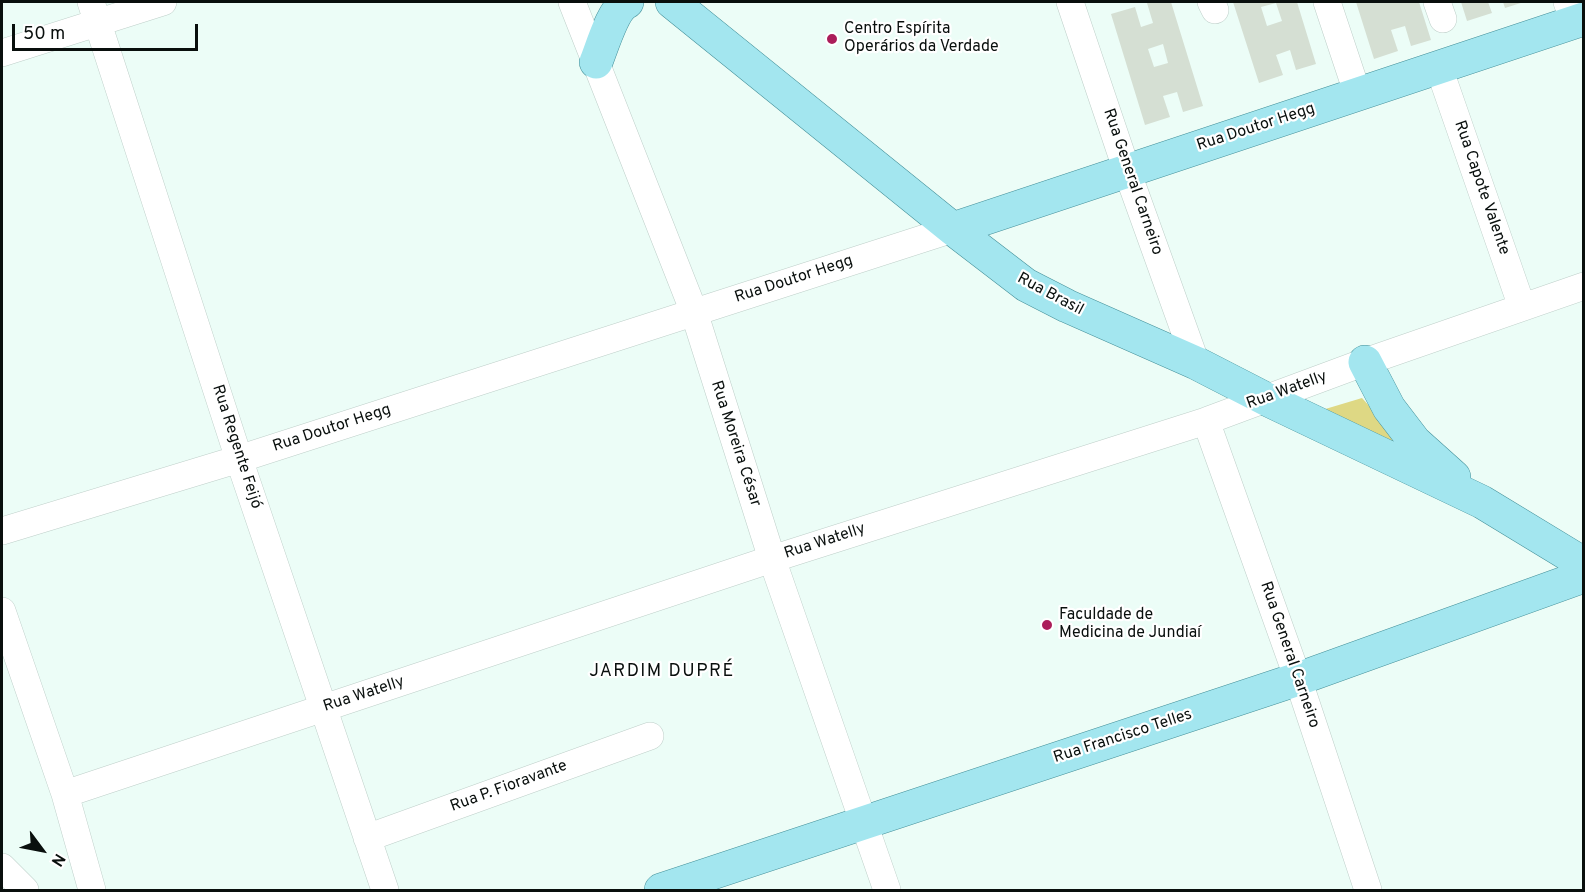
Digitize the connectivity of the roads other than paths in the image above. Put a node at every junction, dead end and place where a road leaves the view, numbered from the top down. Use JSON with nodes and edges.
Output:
{"nodes":[{"id":1,"x":164,"y":2,"type":"edge"},
{"id":2,"x":572,"y":2,"type":"edge"},
{"id":3,"x":627,"y":2,"type":"edge"},
{"id":4,"x":1070,"y":2,"type":"edge"},
{"id":5,"x":1327,"y":2,"type":"edge"},
{"id":6,"x":672,"y":3,"type":"edge"},
{"id":7,"x":94,"y":12,"type":"edge"},
{"id":8,"x":1575,"y":14,"type":"edge"},
{"id":9,"x":2,"y":53,"type":"edge"},
{"id":10,"x":596,"y":62,"type":"junction"},
{"id":11,"x":1439,"y":68,"type":"junction"},
{"id":12,"x":1358,"y":95,"type":"junction"},
{"id":13,"x":1127,"y":171,"type":"junction"},
{"id":14,"x":953,"y":229,"type":"junction"},
{"id":15,"x":1584,"y":286,"type":"edge"},
{"id":16,"x":1522,"y":307,"type":"junction"},
{"id":17,"x":694,"y":312,"type":"junction"},
{"id":18,"x":1365,"y":362,"type":"junction"},
{"id":19,"x":1196,"y":363,"type":"junction"},
{"id":20,"x":1266,"y":399,"type":"junction"},
{"id":21,"x":1206,"y":421,"type":"junction"},
{"id":22,"x":239,"y":459,"type":"junction"},
{"id":23,"x":1482,"y":502,"type":"junction"},
{"id":24,"x":2,"y":531,"type":"edge"},
{"id":25,"x":772,"y":559,"type":"junction"},
{"id":26,"x":1584,"y":564,"type":"edge"},
{"id":27,"x":1584,"y":576,"type":"edge"},
{"id":28,"x":2,"y":611,"type":"edge"},
{"id":29,"x":1298,"y":679,"type":"junction"},
{"id":30,"x":324,"y":709,"type":"junction"},
{"id":31,"x":650,"y":736,"type":"dead end"},
{"id":32,"x":65,"y":794,"type":"junction"},
{"id":33,"x":864,"y":823,"type":"junction"},
{"id":34,"x":367,"y":838,"type":"junction"},
{"id":35,"x":2,"y":867,"type":"edge"},
{"id":36,"x":25,"y":891,"type":"edge"},
{"id":37,"x":92,"y":891,"type":"edge"},
{"id":38,"x":385,"y":891,"type":"edge"},
{"id":39,"x":661,"y":891,"type":"edge"},
{"id":40,"x":887,"y":891,"type":"edge"},
{"id":41,"x":1368,"y":891,"type":"edge"}],
"edges":[{"from":1,"to":7,"type":"street"},
{"from":2,"to":10,"type":"street","name":"Rua Moreira César"},
{"from":3,"to":10,"type":"main road"},
{"from":4,"to":13,"type":"street","name":"Rua General Carneiro"},
{"from":5,"to":12,"type":"street"},
{"from":6,"to":14,"type":"main road","name":"Rua Brasil"},
{"from":7,"to":9,"type":"street"},
{"from":7,"to":22,"type":"street","name":"Rua Regente Feijó"},
{"from":8,"to":11,"type":"main road","name":"Rua Doutor Hegg"},
{"from":10,"to":17,"type":"street","name":"Rua Moreira César"},
{"from":11,"to":12,"type":"main road","name":"Rua Doutor Hegg"},
{"from":11,"to":16,"type":"street","name":"Rua Capote Valente"},
{"from":12,"to":13,"type":"main road","name":"Rua Doutor Hegg"},
{"from":13,"to":14,"type":"main road","name":"Rua Doutor Hegg"},
{"from":13,"to":19,"type":"street","name":"Rua General Carneiro"},
{"from":14,"to":17,"type":"street","name":"Rua Doutor Hegg"},
{"from":14,"to":19,"type":"main road","name":"Rua Brasil"},
{"from":15,"to":16,"type":"street","name":"Rua Watelly"},
{"from":16,"to":18,"type":"street","name":"Rua Watelly"},
{"from":17,"to":22,"type":"street","name":"Rua Doutor Hegg"},
{"from":17,"to":25,"type":"street","name":"Rua Moreira César"},
{"from":18,"to":20,"type":"street","name":"Rua Watelly"},
{"from":18,"to":23,"type":"main road"},
{"from":19,"to":20,"type":"main road","name":"Rua Brasil"},
{"from":20,"to":21,"type":"street","name":"Rua Watelly"},
{"from":20,"to":23,"type":"main road","name":"Rua Brasil"},
{"from":21,"to":25,"type":"street","name":"Rua Watelly"},
{"from":21,"to":29,"type":"street","name":"Rua General Carneiro"},
{"from":22,"to":24,"type":"street","name":"Rua Doutor Hegg"},
{"from":22,"to":30,"type":"street","name":"Rua Regente Feijó"},
{"from":23,"to":26,"type":"main road"},
{"from":25,"to":30,"type":"street","name":"Rua Watelly"},
{"from":25,"to":33,"type":"street","name":"Rua Moreira César"},
{"from":27,"to":29,"type":"main road","name":"Rua Francisco Telles"},
{"from":28,"to":32,"type":"street"},
{"from":29,"to":33,"type":"main road","name":"Rua Francisco Telles"},
{"from":29,"to":41,"type":"street","name":"Rua General Carneiro"},
{"from":30,"to":32,"type":"street","name":"Rua Watelly"},
{"from":30,"to":34,"type":"street","name":"Rua Regente Feijó"},
{"from":31,"to":34,"type":"street","name":"Rua P. Fioravante"},
{"from":32,"to":37,"type":"street"},
{"from":33,"to":39,"type":"main road","name":"Rua Francisco Telles"},
{"from":33,"to":40,"type":"street","name":"Rua Moreira César"},
{"from":34,"to":38,"type":"street","name":"Rua Regente Feijó"},
{"from":35,"to":36,"type":"street"}]}
